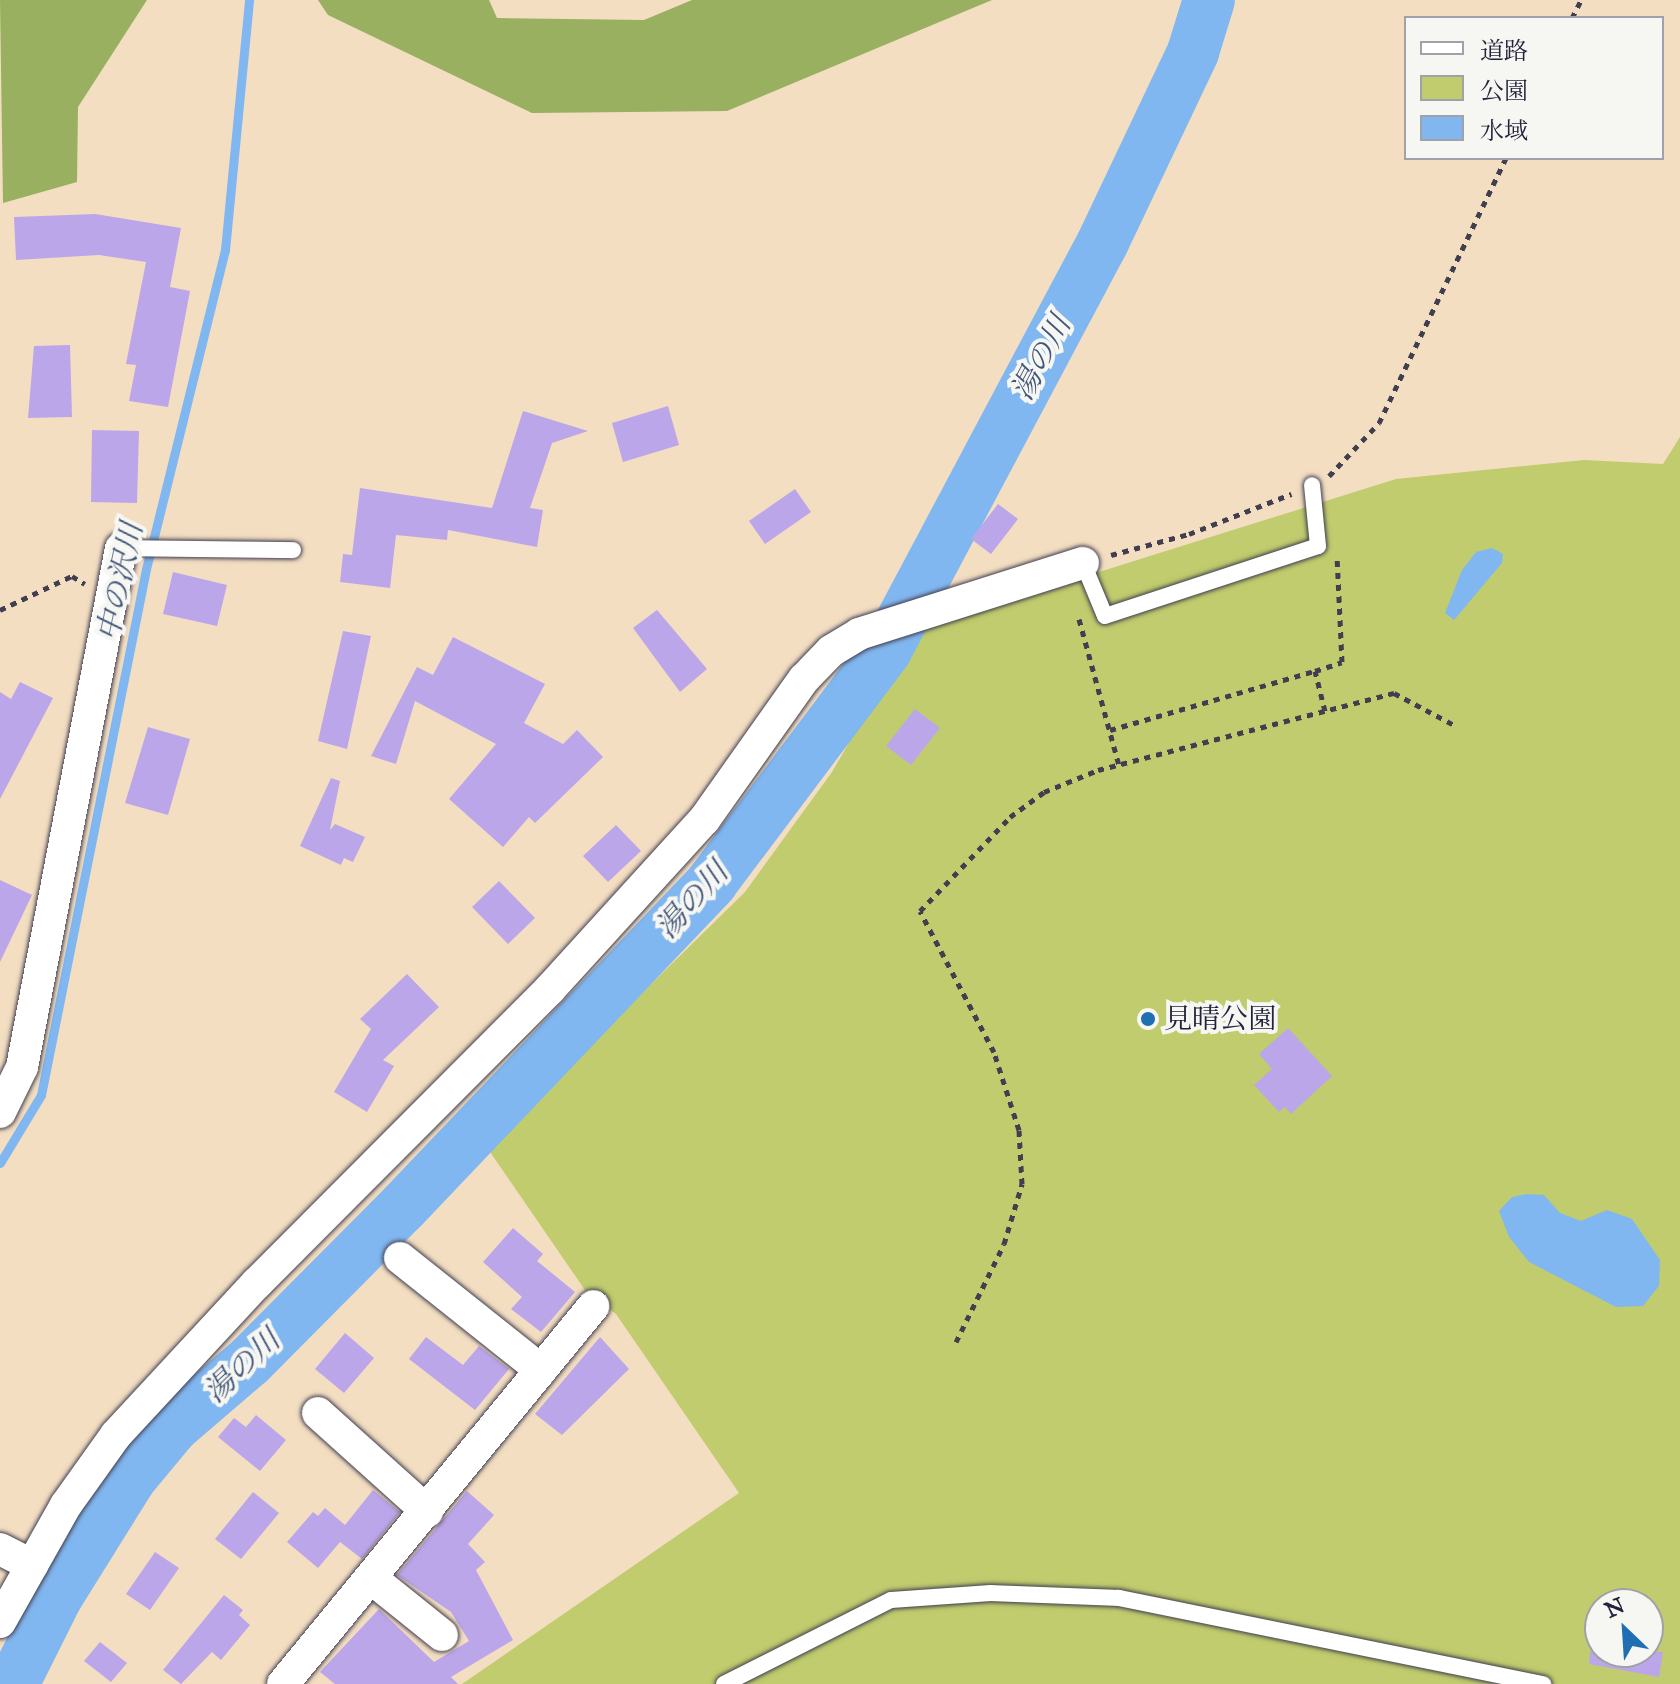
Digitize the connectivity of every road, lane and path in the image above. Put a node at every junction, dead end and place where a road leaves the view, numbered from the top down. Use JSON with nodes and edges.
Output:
{"nodes":[{"id":1,"x":1505,"y":160,"type":"edge"},
{"id":2,"x":1333,"y":473,"type":"junction"},
{"id":3,"x":1312,"y":485,"type":"junction"},
{"id":4,"x":1334,"y":488,"type":"dead end"},
{"id":5,"x":131,"y":548,"type":"joint"},
{"id":6,"x":293,"y":550,"type":"dead end"},
{"id":7,"x":1337,"y":551,"type":"dead end"},
{"id":8,"x":1074,"y":565,"type":"junction"},
{"id":9,"x":110,"y":598,"type":"junction"},
{"id":10,"x":0,"y":610,"type":"edge"},
{"id":11,"x":1315,"y":671,"type":"junction"},
{"id":12,"x":1325,"y":711,"type":"junction"},
{"id":13,"x":1456,"y":726,"type":"dead end"},
{"id":14,"x":1110,"y":730,"type":"junction"},
{"id":15,"x":1119,"y":765,"type":"junction"},
{"id":16,"x":0,"y":1112,"type":"edge"},
{"id":17,"x":400,"y":1258,"type":"dead end"},
{"id":18,"x":594,"y":1306,"type":"dead end"},
{"id":19,"x":956,"y":1342,"type":"dead end"},
{"id":20,"x":541,"y":1370,"type":"junction"},
{"id":21,"x":318,"y":1413,"type":"dead end"},
{"id":22,"x":427,"y":1511,"type":"junction"},
{"id":23,"x":0,"y":1549,"type":"edge"},
{"id":24,"x":32,"y":1565,"type":"junction"},
{"id":25,"x":371,"y":1578,"type":"junction"},
{"id":26,"x":0,"y":1622,"type":"edge"},
{"id":27,"x":442,"y":1635,"type":"dead end"},
{"id":28,"x":283,"y":1684,"type":"edge"},
{"id":29,"x":724,"y":1684,"type":"edge"},
{"id":30,"x":1543,"y":1684,"type":"edge"}],
"edges":[{"from":1,"to":2,"type":"path"},
{"from":2,"to":3,"type":"path"},
{"from":2,"to":4,"type":"path"},
{"from":3,"to":8,"type":"path"},
{"from":3,"to":8,"type":"lane"},
{"from":5,"to":6,"type":"lane"},
{"from":5,"to":9,"type":"street"},
{"from":7,"to":11,"type":"path"},
{"from":8,"to":14,"type":"path"},
{"from":8,"to":24,"type":"street"},
{"from":9,"to":10,"type":"path"},
{"from":9,"to":16,"type":"street"},
{"from":11,"to":12,"type":"path"},
{"from":11,"to":14,"type":"path"},
{"from":12,"to":13,"type":"path"},
{"from":12,"to":15,"type":"path"},
{"from":14,"to":15,"type":"path"},
{"from":15,"to":19,"type":"path"},
{"from":17,"to":20,"type":"street"},
{"from":18,"to":20,"type":"street"},
{"from":20,"to":22,"type":"street"},
{"from":21,"to":22,"type":"street"},
{"from":22,"to":25,"type":"street"},
{"from":23,"to":24,"type":"street"},
{"from":24,"to":26,"type":"street"},
{"from":25,"to":27,"type":"street"},
{"from":25,"to":28,"type":"street"},
{"from":29,"to":30,"type":"lane"}]}
